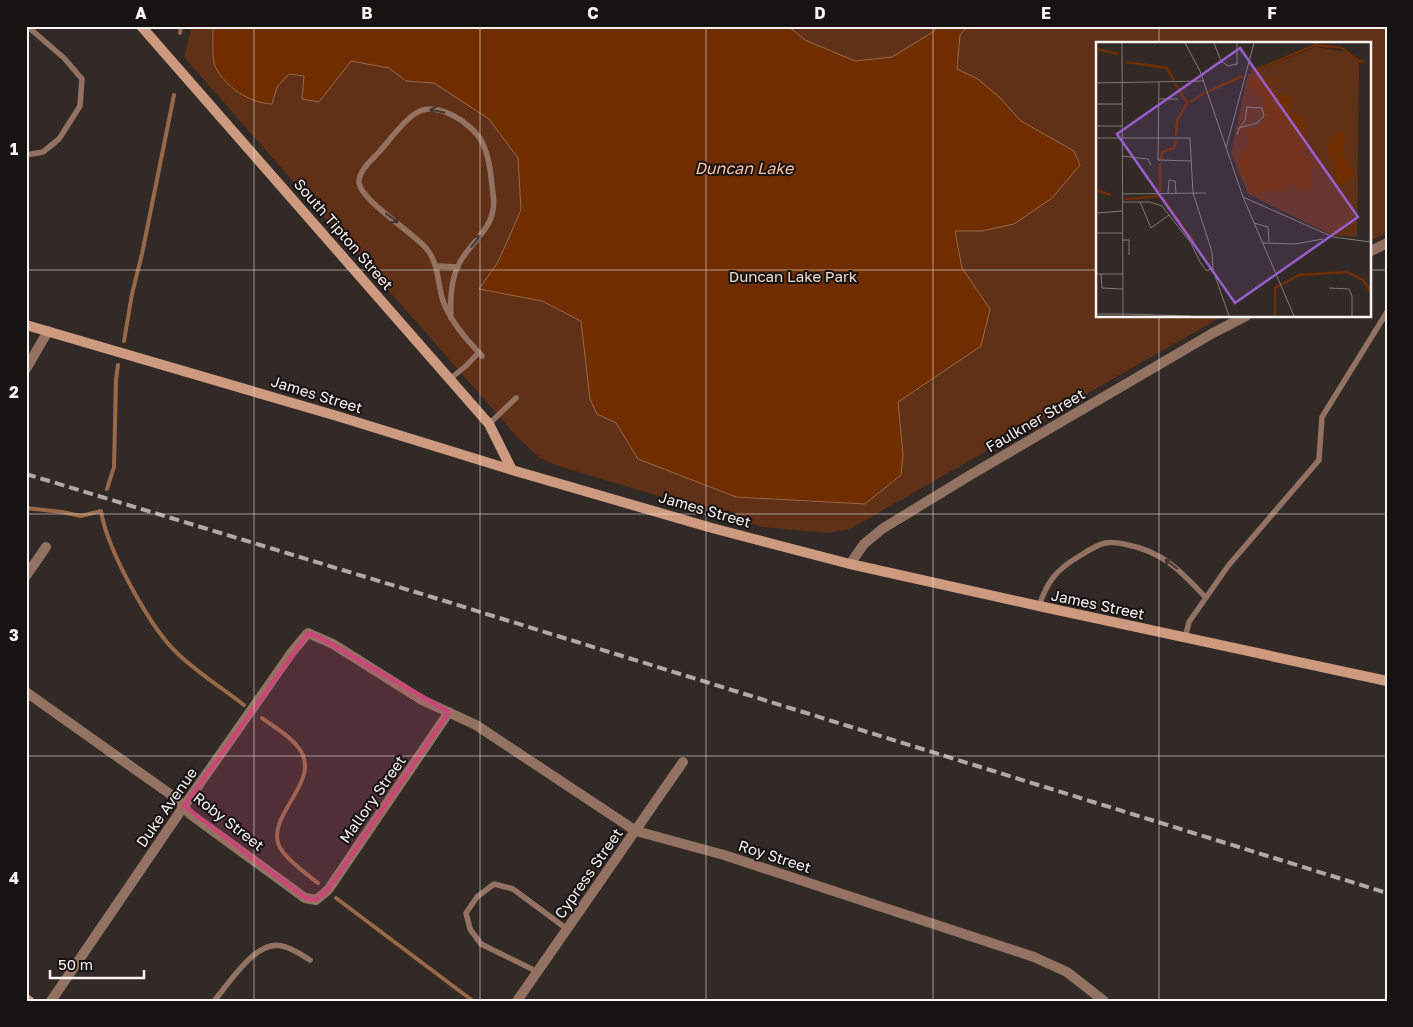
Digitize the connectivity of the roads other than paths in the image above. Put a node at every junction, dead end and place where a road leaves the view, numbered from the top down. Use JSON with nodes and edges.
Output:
{"nodes":[{"id":1,"x":27,"y":26,"type":"edge"},
{"id":2,"x":141,"y":26,"type":"edge"},
{"id":3,"x":26,"y":155,"type":"edge"},
{"id":4,"x":1387,"y":243,"type":"edge"},
{"id":5,"x":1370,"y":252,"type":"edge"},
{"id":6,"x":436,"y":266,"type":"junction"},
{"id":7,"x":458,"y":267,"type":"junction"},
{"id":8,"x":1387,"y":312,"type":"edge"},
{"id":9,"x":451,"y":318,"type":"junction"},
{"id":10,"x":1242,"y":318,"type":"edge"},
{"id":11,"x":26,"y":325,"type":"edge"},
{"id":12,"x":48,"y":331,"type":"junction"},
{"id":13,"x":26,"y":369,"type":"edge"},
{"id":14,"x":450,"y":379,"type":"junction"},
{"id":15,"x":516,"y":398,"type":"dead end"},
{"id":16,"x":489,"y":424,"type":"junction"},
{"id":17,"x":512,"y":470,"type":"junction"},
{"id":18,"x":46,"y":547,"type":"dead end"},
{"id":19,"x":850,"y":564,"type":"junction"},
{"id":20,"x":26,"y":576,"type":"edge"},
{"id":21,"x":1206,"y":598,"type":"junction"},
{"id":22,"x":1039,"y":606,"type":"junction"},
{"id":23,"x":308,"y":633,"type":"joint"},
{"id":24,"x":1185,"y":638,"type":"junction"},
{"id":25,"x":1387,"y":681,"type":"edge"},
{"id":26,"x":26,"y":692,"type":"edge"},
{"id":27,"x":450,"y":712,"type":"junction"},
{"id":28,"x":683,"y":762,"type":"dead end"},
{"id":29,"x":184,"y":806,"type":"junction"},
{"id":30,"x":636,"y":831,"type":"junction"},
{"id":31,"x":316,"y":900,"type":"joint"},
{"id":32,"x":567,"y":929,"type":"junction"},
{"id":33,"x":310,"y":960,"type":"dead end"},
{"id":34,"x":538,"y":972,"type":"junction"},
{"id":35,"x":51,"y":1001,"type":"edge"},
{"id":36,"x":214,"y":1001,"type":"edge"},
{"id":37,"x":517,"y":1001,"type":"edge"},
{"id":38,"x":1104,"y":1001,"type":"edge"}],
"edges":[{"from":1,"to":3,"type":"lane"},
{"from":2,"to":14,"type":"street","name":"South Tipton Street"},
{"from":4,"to":5,"type":"street"},
{"from":6,"to":7,"type":"lane"},
{"from":7,"to":6,"type":"lane","one_way":true},
{"from":6,"to":9,"type":"lane"},
{"from":7,"to":9,"type":"lane"},
{"from":8,"to":21,"type":"lane"},
{"from":9,"to":14,"type":"lane"},
{"from":10,"to":19,"type":"street","name":"Faulkner Street"},
{"from":11,"to":12,"type":"street","name":"James Street"},
{"from":12,"to":13,"type":"street"},
{"from":12,"to":17,"type":"street","name":"James Street"},
{"from":14,"to":16,"type":"street","name":"South Tipton Street"},
{"from":15,"to":16,"type":"lane"},
{"from":16,"to":17,"type":"street","name":"South Tipton Street"},
{"from":17,"to":19,"type":"street","name":"James Street"},
{"from":18,"to":20,"type":"street"},
{"from":19,"to":22,"type":"street","name":"James Street"},
{"from":21,"to":22,"type":"lane","one_way":true},
{"from":21,"to":24,"type":"lane"},
{"from":22,"to":24,"type":"street","name":"James Street"},
{"from":23,"to":27,"type":"street","name":"Roy Street"},
{"from":23,"to":29,"type":"street","name":"Duke Avenue"},
{"from":24,"to":25,"type":"street","name":"James Street"},
{"from":26,"to":29,"type":"street","name":"Roby Street"},
{"from":27,"to":30,"type":"street","name":"Roy Street"},
{"from":27,"to":31,"type":"street","name":"Mallory Street"},
{"from":28,"to":30,"type":"street","name":"Cypress Street"},
{"from":29,"to":31,"type":"street","name":"Roby Street"},
{"from":29,"to":35,"type":"street","name":"Duke Avenue"},
{"from":30,"to":32,"type":"street","name":"Cypress Street"},
{"from":30,"to":38,"type":"street","name":"Roy Street"},
{"from":32,"to":34,"type":"street","name":"Cypress Street"},
{"from":32,"to":34,"type":"lane"},
{"from":33,"to":36,"type":"lane"},
{"from":34,"to":37,"type":"street","name":"Cypress Street"}]}
